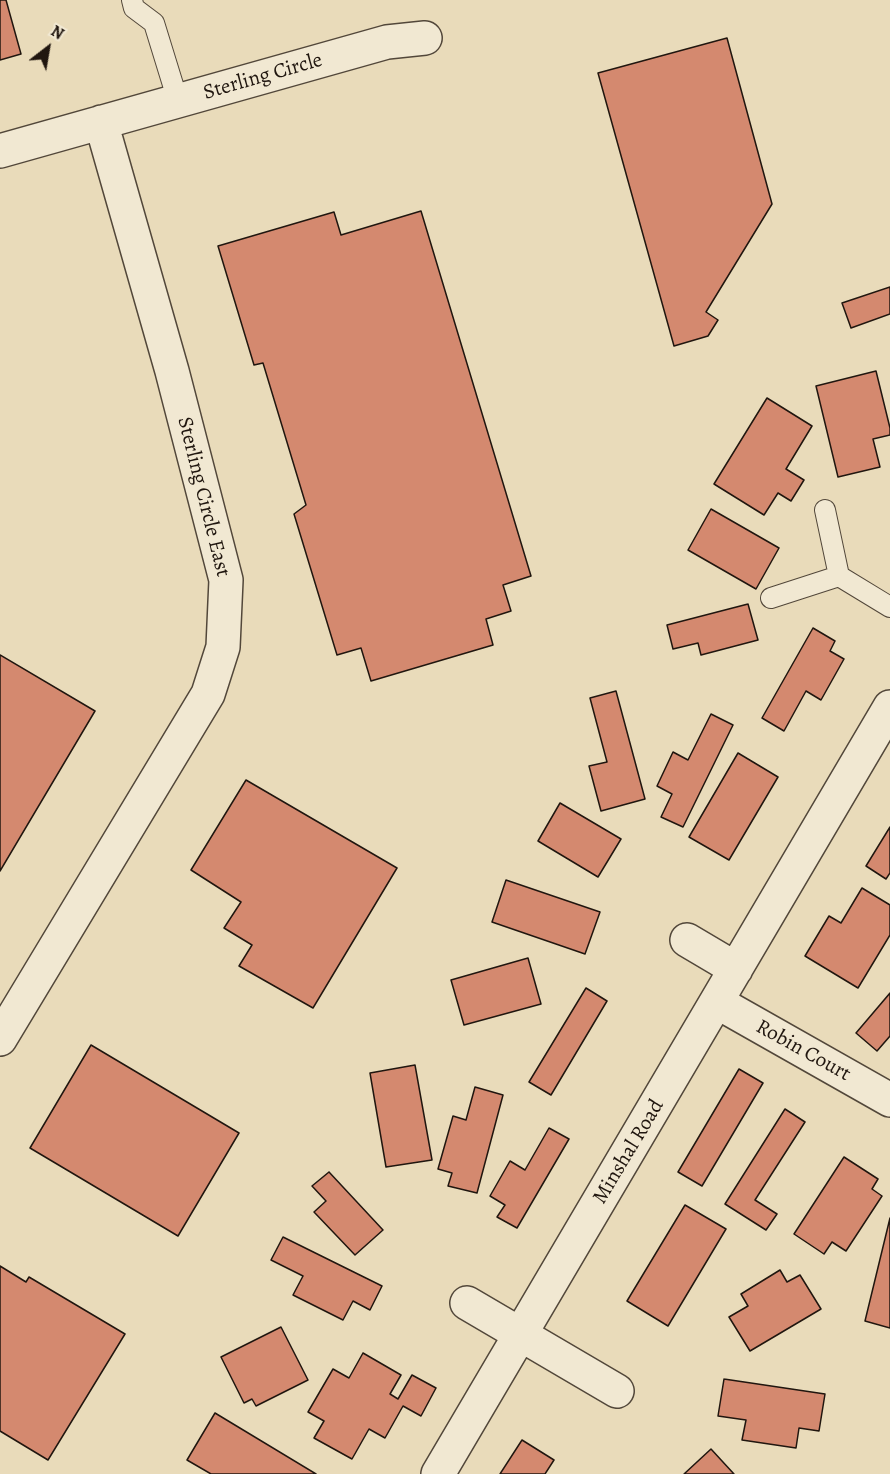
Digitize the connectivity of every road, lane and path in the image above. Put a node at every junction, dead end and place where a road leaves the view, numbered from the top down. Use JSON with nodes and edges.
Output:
{"nodes":[{"id":1,"x":132,"y":0,"type":"edge"},
{"id":2,"x":426,"y":38,"type":"dead end"},
{"id":3,"x":178,"y":100,"type":"junction"},
{"id":4,"x":101,"y":123,"type":"junction"},
{"id":5,"x":0,"y":151,"type":"edge"},
{"id":6,"x":825,"y":510,"type":"dead end"},
{"id":7,"x":839,"y":576,"type":"junction"},
{"id":8,"x":771,"y":598,"type":"dead end"},
{"id":9,"x":890,"y":607,"type":"edge"},
{"id":10,"x":890,"y":707,"type":"edge"},
{"id":11,"x":687,"y":940,"type":"dead end"},
{"id":12,"x":736,"y":969,"type":"junction"},
{"id":13,"x":717,"y":1002,"type":"junction"},
{"id":14,"x":0,"y":1039,"type":"edge"},
{"id":15,"x":890,"y":1100,"type":"edge"},
{"id":16,"x":467,"y":1303,"type":"dead end"},
{"id":17,"x":521,"y":1334,"type":"junction"},
{"id":18,"x":617,"y":1391,"type":"dead end"},
{"id":19,"x":438,"y":1474,"type":"edge"}],
"edges":[{"from":1,"to":3,"type":"lane"},
{"from":2,"to":3,"type":"street","name":"Sterling Circle"},
{"from":3,"to":4,"type":"street","name":"Sterling Circle"},
{"from":4,"to":5,"type":"street","name":"Sterling Circle"},
{"from":4,"to":14,"type":"street","name":"Sterling Circle East"},
{"from":6,"to":7,"type":"lane"},
{"from":7,"to":8,"type":"lane"},
{"from":7,"to":9,"type":"lane"},
{"from":10,"to":12,"type":"street","name":"Minshal Road"},
{"from":11,"to":12,"type":"street"},
{"from":12,"to":13,"type":"street","name":"Minshal Road"},
{"from":13,"to":15,"type":"street","name":"Robin Court"},
{"from":13,"to":17,"type":"street","name":"Minshal Road"},
{"from":16,"to":17,"type":"street"},
{"from":17,"to":18,"type":"street"},
{"from":17,"to":19,"type":"street","name":"Minshal Road"}]}
